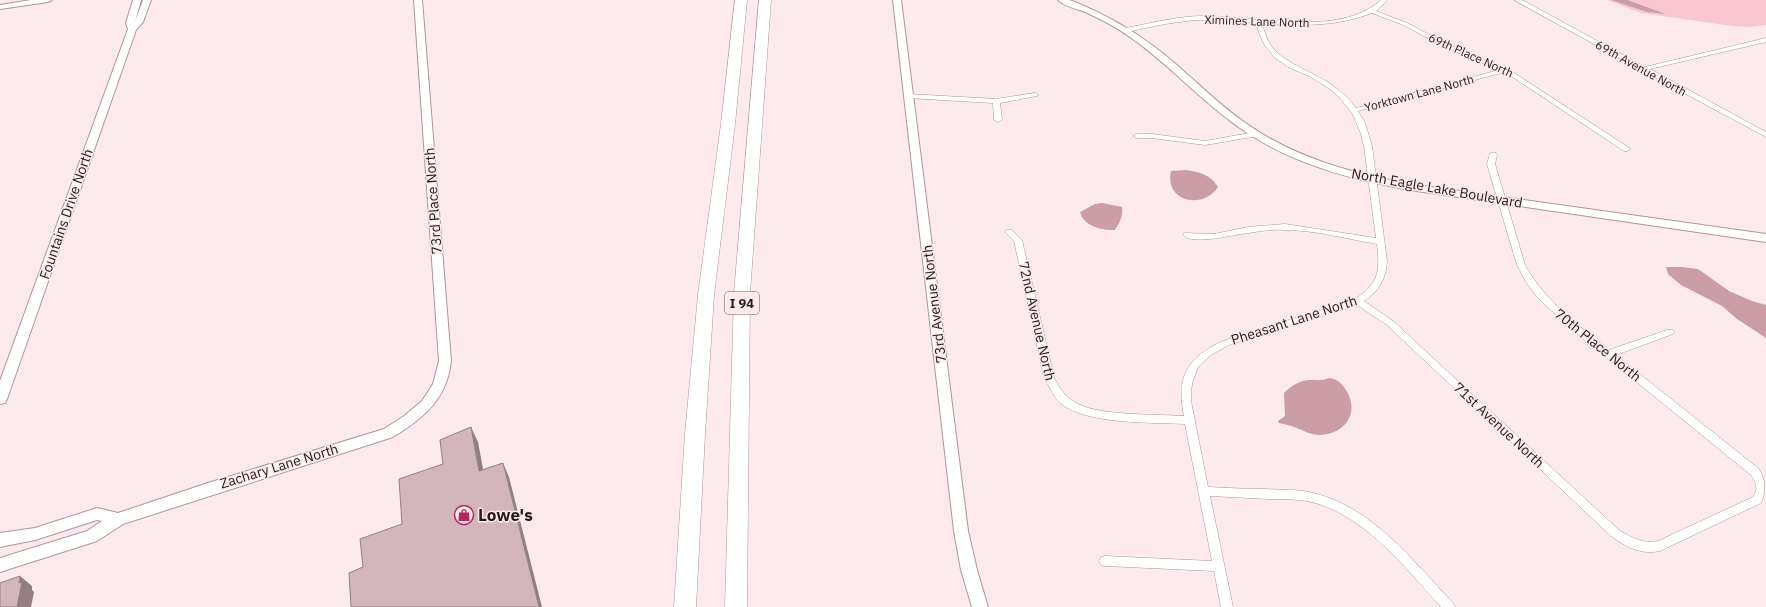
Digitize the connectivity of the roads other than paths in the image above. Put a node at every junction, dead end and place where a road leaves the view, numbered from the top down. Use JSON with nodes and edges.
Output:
{"nodes":[{"id":1,"x":5,"y":0,"type":"edge"},
{"id":2,"x":48,"y":0,"type":"edge"},
{"id":3,"x":137,"y":0,"type":"edge"},
{"id":4,"x":147,"y":0,"type":"edge"},
{"id":5,"x":418,"y":0,"type":"edge"},
{"id":6,"x":741,"y":0,"type":"edge"},
{"id":7,"x":764,"y":0,"type":"edge"},
{"id":8,"x":897,"y":0,"type":"edge"},
{"id":9,"x":1062,"y":0,"type":"edge"},
{"id":10,"x":1385,"y":0,"type":"edge"},
{"id":11,"x":1517,"y":0,"type":"edge"},
{"id":12,"x":0,"y":1,"type":"edge"},
{"id":13,"x":0,"y":7,"type":"edge"},
{"id":14,"x":1371,"y":11,"type":"junction"},
{"id":15,"x":1258,"y":21,"type":"junction"},
{"id":16,"x":132,"y":29,"type":"junction"},
{"id":17,"x":1126,"y":30,"type":"junction"},
{"id":18,"x":1766,"y":40,"type":"edge"},
{"id":19,"x":1643,"y":69,"type":"junction"},
{"id":20,"x":1506,"y":70,"type":"junction"},
{"id":21,"x":1036,"y":95,"type":"dead end"},
{"id":22,"x":909,"y":96,"type":"junction"},
{"id":23,"x":996,"y":101,"type":"junction"},
{"id":24,"x":1355,"y":110,"type":"junction"},
{"id":25,"x":998,"y":120,"type":"dead end"},
{"id":26,"x":1255,"y":134,"type":"junction"},
{"id":27,"x":1766,"y":135,"type":"edge"},
{"id":28,"x":1137,"y":136,"type":"dead end"},
{"id":29,"x":1627,"y":148,"type":"dead end"},
{"id":30,"x":1492,"y":155,"type":"dead end"},
{"id":31,"x":1373,"y":180,"type":"junction"},
{"id":32,"x":1500,"y":200,"type":"junction"},
{"id":33,"x":1009,"y":232,"type":"dead end"},
{"id":34,"x":1187,"y":235,"type":"dead end"},
{"id":35,"x":1766,"y":238,"type":"edge"},
{"id":36,"x":1380,"y":242,"type":"junction"},
{"id":37,"x":1358,"y":301,"type":"junction"},
{"id":38,"x":1670,"y":332,"type":"dead end"},
{"id":39,"x":1608,"y":354,"type":"junction"},
{"id":40,"x":0,"y":399,"type":"edge"},
{"id":41,"x":431,"y":399,"type":"joint"},
{"id":42,"x":1190,"y":420,"type":"junction"},
{"id":43,"x":1205,"y":491,"type":"junction"},
{"id":44,"x":1762,"y":495,"type":"joint"},
{"id":45,"x":118,"y":519,"type":"junction"},
{"id":46,"x":0,"y":540,"type":"edge"},
{"id":47,"x":1105,"y":561,"type":"dead end"},
{"id":48,"x":0,"y":564,"type":"edge"},
{"id":49,"x":1219,"y":566,"type":"junction"},
{"id":50,"x":685,"y":605,"type":"edge"},
{"id":51,"x":736,"y":607,"type":"edge"},
{"id":52,"x":980,"y":607,"type":"edge"},
{"id":53,"x":1227,"y":607,"type":"edge"},
{"id":54,"x":1449,"y":607,"type":"edge"}],
"edges":[{"from":1,"to":12,"type":"street"},
{"from":2,"to":13,"type":"street"},
{"from":3,"to":16,"type":"street","name":"Fountains Drive North"},
{"from":4,"to":16,"type":"street","name":"Fountains Drive North"},
{"from":5,"to":41,"type":"street","name":"73rd Place North"},
{"from":6,"to":50,"type":"highway","number":"I 94"},
{"from":7,"to":51,"type":"highway","number":"I 94"},
{"from":8,"to":22,"type":"street","name":"73rd Avenue North"},
{"from":9,"to":17,"type":"street","name":"North Eagle Lake Boulevard"},
{"from":10,"to":14,"type":"street","name":"Ximines Lane North"},
{"from":11,"to":19,"type":"street","name":"69th Avenue North"},
{"from":14,"to":15,"type":"street","name":"Ximines Lane North"},
{"from":14,"to":20,"type":"street","name":"69th Place North"},
{"from":15,"to":17,"type":"street","name":"Ximines Lane North"},
{"from":15,"to":24,"type":"street","name":"Pheasant Lane North"},
{"from":16,"to":40,"type":"street","name":"Fountains Drive North"},
{"from":17,"to":26,"type":"street","name":"North Eagle Lake Boulevard"},
{"from":18,"to":19,"type":"street"},
{"from":19,"to":27,"type":"street","name":"69th Avenue North"},
{"from":20,"to":24,"type":"street","name":"Yorktown Lane North"},
{"from":20,"to":29,"type":"street","name":"69th Place North"},
{"from":21,"to":23,"type":"street"},
{"from":22,"to":23,"type":"street"},
{"from":22,"to":52,"type":"street","name":"73rd Avenue North"},
{"from":23,"to":25,"type":"street"},
{"from":24,"to":31,"type":"street","name":"Pheasant Lane North"},
{"from":26,"to":28,"type":"street"},
{"from":26,"to":31,"type":"street","name":"North Eagle Lake Boulevard"},
{"from":30,"to":32,"type":"street","name":"70th Place North"},
{"from":31,"to":32,"type":"street","name":"North Eagle Lake Boulevard"},
{"from":31,"to":36,"type":"street","name":"Pheasant Lane North"},
{"from":32,"to":35,"type":"street","name":"North Eagle Lake Boulevard"},
{"from":32,"to":39,"type":"street","name":"70th Place North"},
{"from":33,"to":42,"type":"street","name":"72nd Avenue North"},
{"from":34,"to":36,"type":"street"},
{"from":36,"to":37,"type":"street","name":"Pheasant Lane North"},
{"from":37,"to":42,"type":"street","name":"Pheasant Lane North"},
{"from":37,"to":44,"type":"street","name":"71st Avenue North"},
{"from":38,"to":39,"type":"street"},
{"from":39,"to":44,"type":"street","name":"70th Place North"},
{"from":41,"to":45,"type":"street","name":"Zachary Lane North"},
{"from":42,"to":43,"type":"street","name":"Pheasant Lane North"},
{"from":43,"to":49,"type":"street","name":"Pheasant Lane North"},
{"from":43,"to":54,"type":"street"},
{"from":45,"to":46,"type":"street"},
{"from":45,"to":48,"type":"street","name":"Zachary Lane North"},
{"from":47,"to":49,"type":"street"},
{"from":49,"to":53,"type":"street","name":"Pheasant Lane North"}]}
